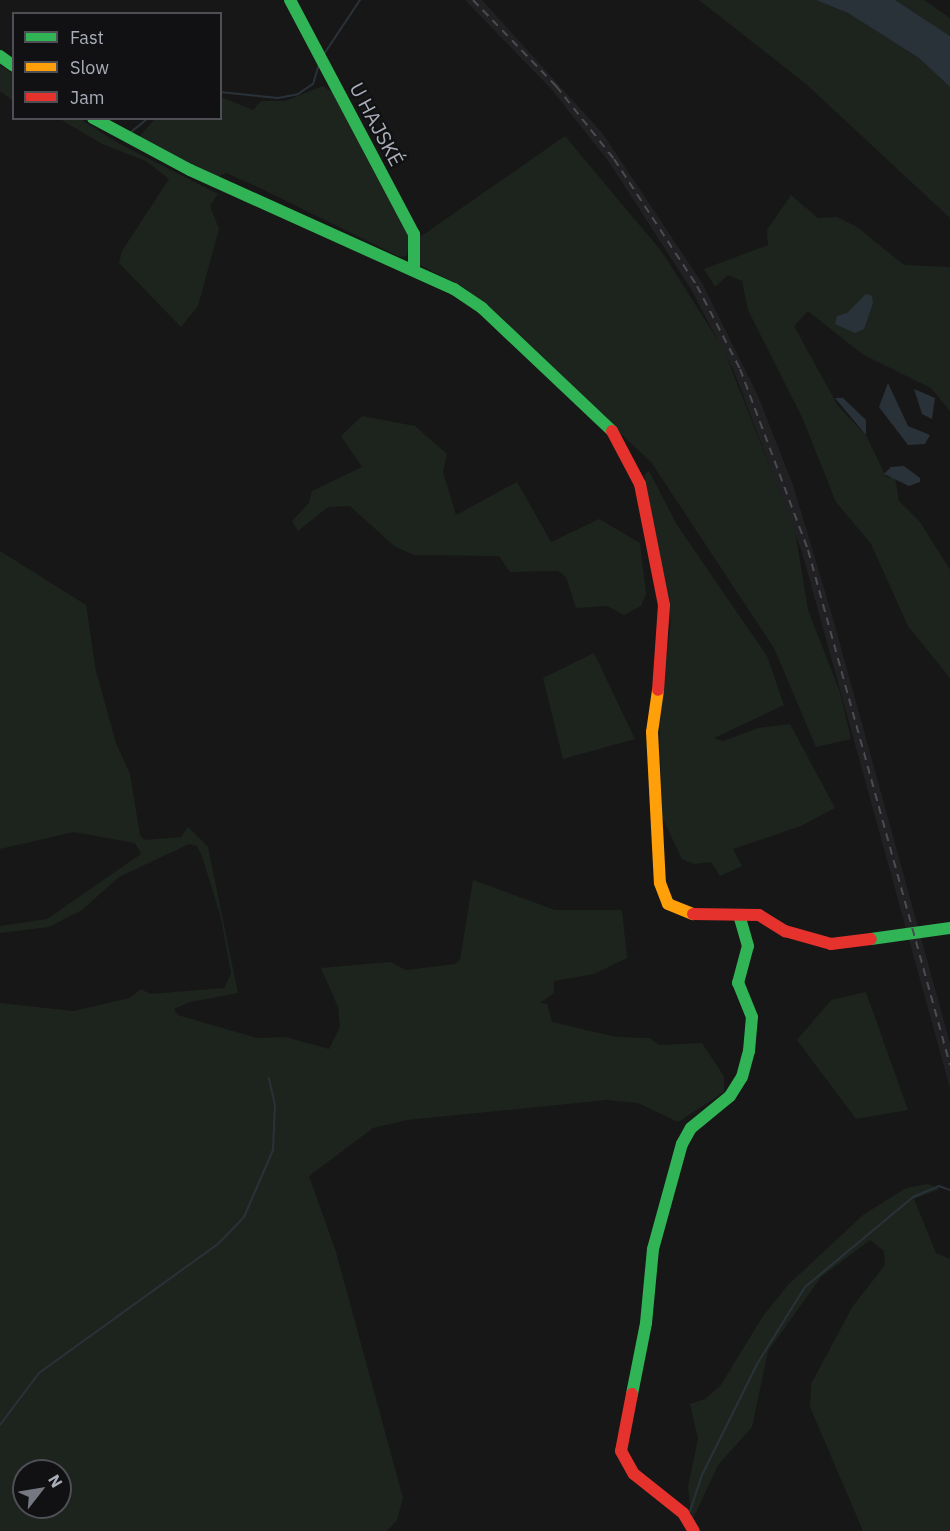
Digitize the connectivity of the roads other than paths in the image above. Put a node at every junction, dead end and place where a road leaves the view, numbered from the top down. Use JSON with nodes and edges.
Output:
{"nodes":[{"id":1,"x":290,"y":0,"type":"edge"},
{"id":2,"x":97,"y":120,"type":"edge"},
{"id":3,"x":414,"y":269,"type":"junction"},
{"id":4,"x":739,"y":915,"type":"junction"},
{"id":5,"x":950,"y":928,"type":"edge"},
{"id":6,"x":694,"y":1531,"type":"edge"}],
"edges":[{"from":1,"to":3,"type":"street","name":"U HAJSKÉ"},
{"from":2,"to":3,"type":"street"},
{"from":3,"to":4,"type":"street"},
{"from":4,"to":5,"type":"street"},
{"from":4,"to":6,"type":"street"}]}
